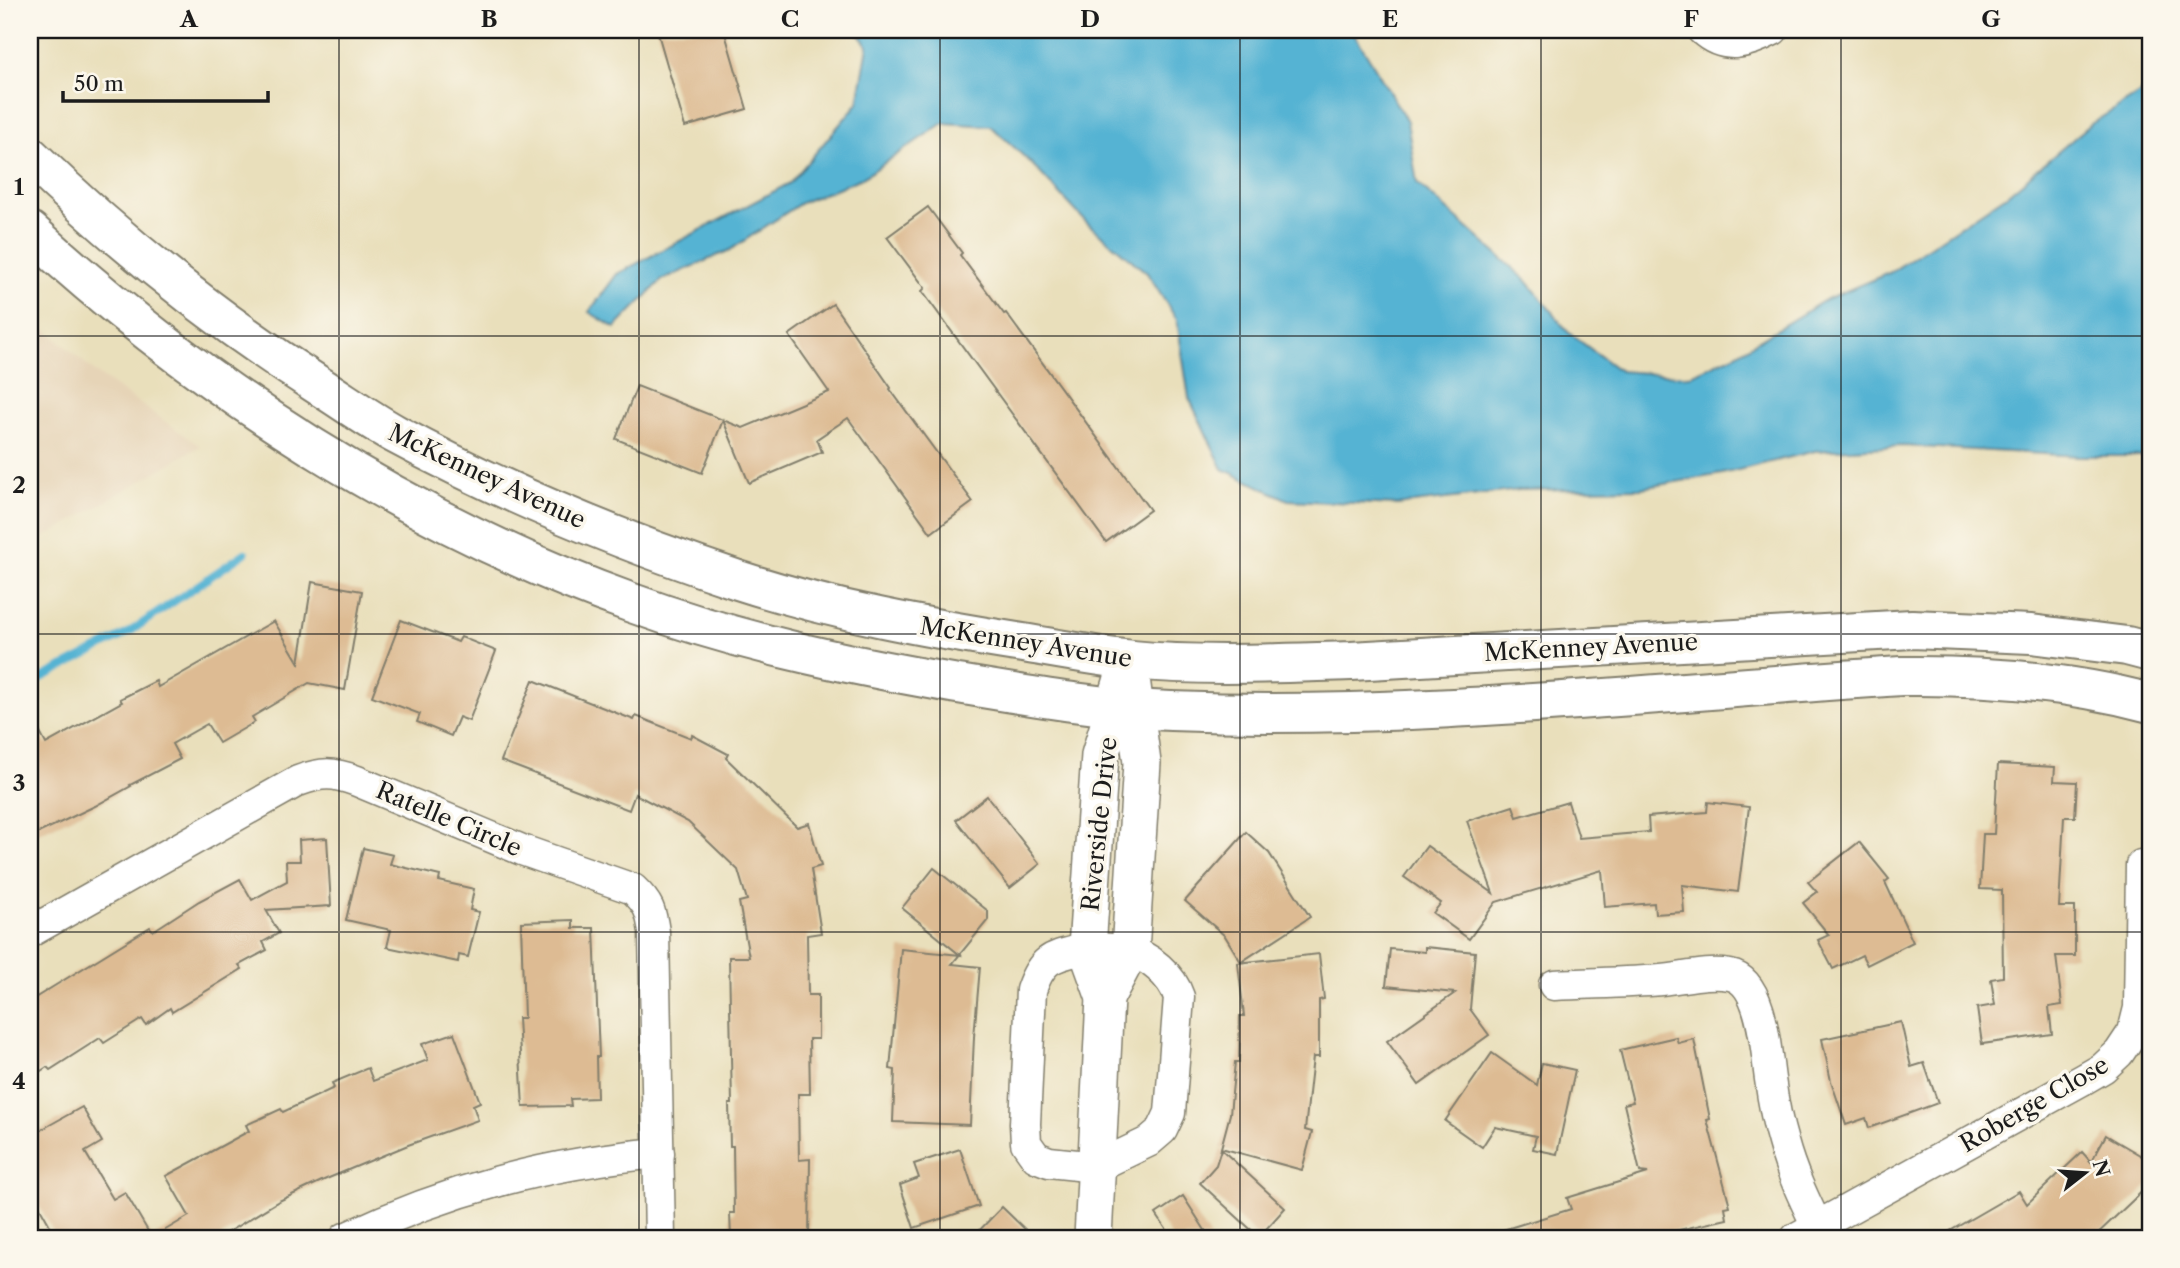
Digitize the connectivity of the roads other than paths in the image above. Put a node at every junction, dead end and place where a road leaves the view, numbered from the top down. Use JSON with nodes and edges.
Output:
{"nodes":[{"id":1,"x":1702,"y":30,"type":"edge"},
{"id":2,"x":1773,"y":30,"type":"edge"},
{"id":3,"x":30,"y":156,"type":"edge"},
{"id":4,"x":30,"y":231,"type":"edge"},
{"id":5,"x":2150,"y":652,"type":"edge"},
{"id":6,"x":1129,"y":659,"type":"junction"},
{"id":7,"x":2150,"y":703,"type":"edge"},
{"id":8,"x":1125,"y":708,"type":"junction"},
{"id":9,"x":2141,"y":865,"type":"dead end"},
{"id":10,"x":30,"y":932,"type":"edge"},
{"id":11,"x":1087,"y":948,"type":"junction"},
{"id":12,"x":1130,"y":951,"type":"junction"},
{"id":13,"x":1554,"y":985,"type":"dead end"},
{"id":14,"x":1105,"y":998,"type":"junction"},
{"id":15,"x":659,"y":1153,"type":"junction"},
{"id":16,"x":1096,"y":1167,"type":"junction"},
{"id":17,"x":1807,"y":1232,"type":"edge"},
{"id":18,"x":345,"y":1238,"type":"edge"},
{"id":19,"x":660,"y":1238,"type":"edge"},
{"id":20,"x":1093,"y":1238,"type":"edge"}],
"edges":[{"from":1,"to":2,"type":"street"},
{"from":3,"to":6,"type":"main road","name":"McKenney Avenue"},
{"from":4,"to":8,"type":"main road","name":"McKenney Avenue"},
{"from":5,"to":6,"type":"main road","name":"McKenney Avenue"},
{"from":6,"to":8,"type":"street","name":"Riverside Drive"},
{"from":7,"to":8,"type":"main road","name":"McKenney Avenue"},
{"from":8,"to":11,"type":"street","name":"Riverside Drive"},
{"from":8,"to":12,"type":"street","name":"Riverside Drive"},
{"from":9,"to":17,"type":"street","name":"Roberge Close"},
{"from":10,"to":15,"type":"street","name":"Ratelle Circle"},
{"from":11,"to":12,"type":"street","name":"Riverside Drive"},
{"from":11,"to":14,"type":"street","name":"Riverside Drive"},
{"from":11,"to":16,"type":"street","name":"Riverside Drive"},
{"from":12,"to":14,"type":"street","name":"Riverside Drive"},
{"from":12,"to":16,"type":"street","name":"Riverside Drive"},
{"from":13,"to":17,"type":"street","name":"Roberge Close"},
{"from":14,"to":16,"type":"street","name":"Riverside Drive"},
{"from":15,"to":18,"type":"street"},
{"from":15,"to":19,"type":"street","name":"Ratelle Circle"},
{"from":16,"to":20,"type":"street","name":"Riverside Drive"}]}
